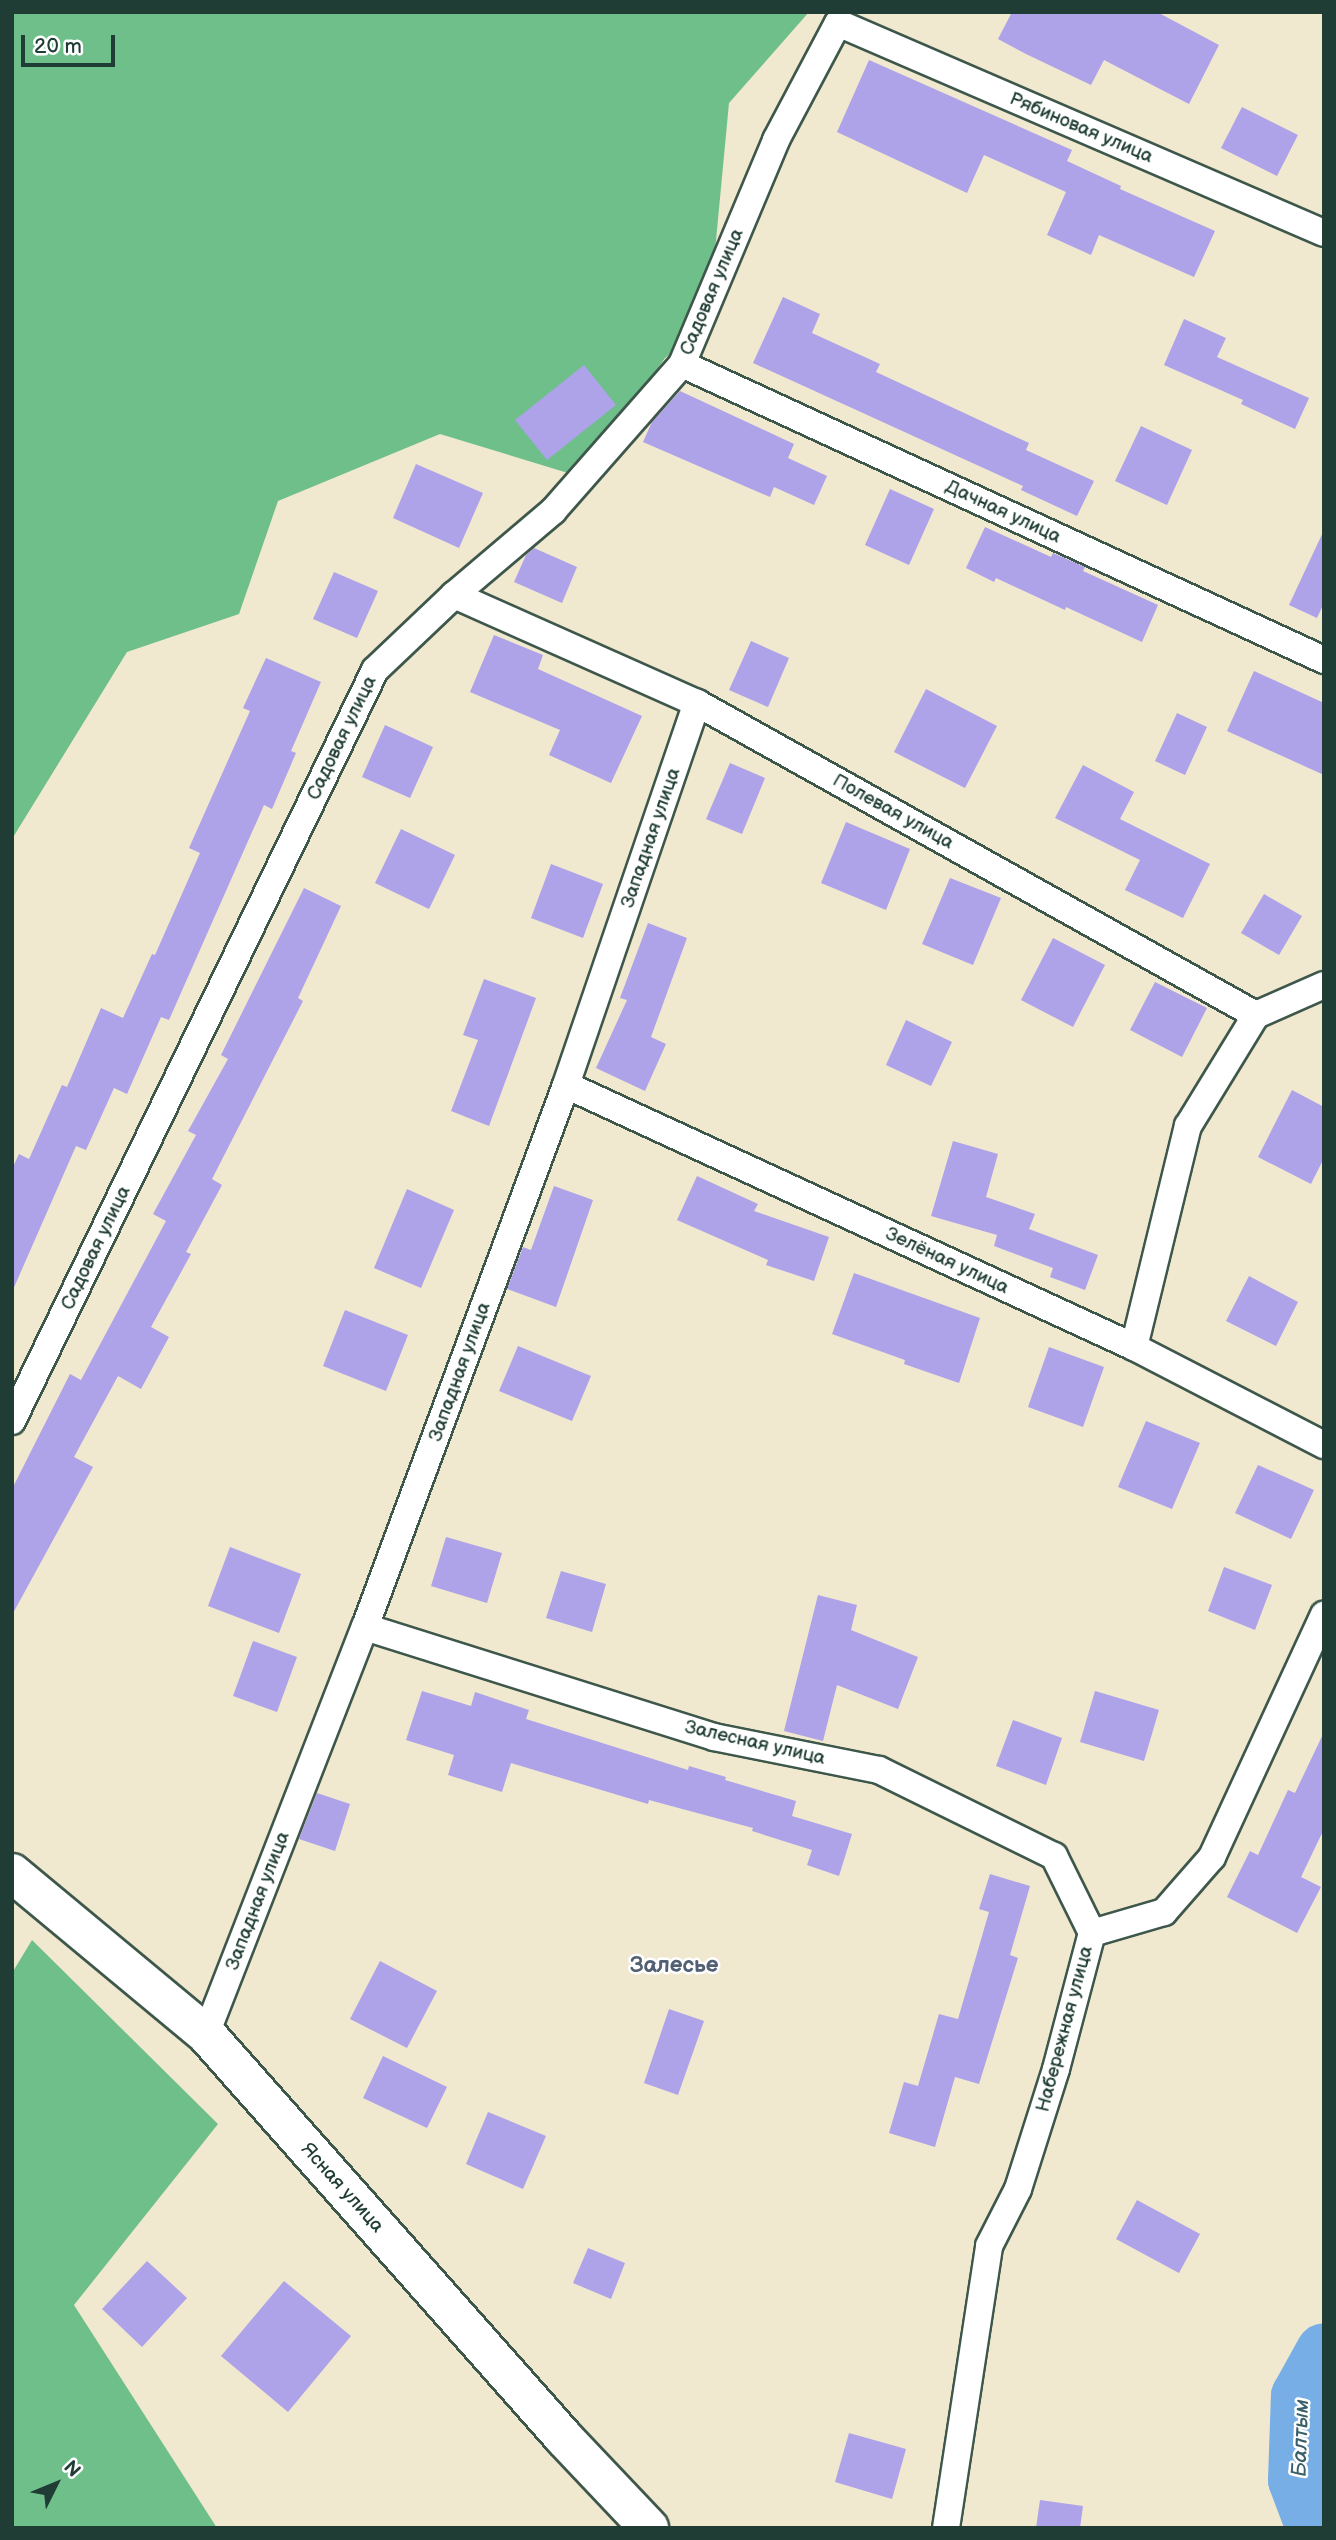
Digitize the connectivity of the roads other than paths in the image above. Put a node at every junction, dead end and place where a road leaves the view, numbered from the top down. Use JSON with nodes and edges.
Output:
{"nodes":[{"id":1,"x":838,"y":23,"type":"joint"},
{"id":2,"x":1324,"y":233,"type":"edge"},
{"id":3,"x":682,"y":364,"type":"junction"},
{"id":4,"x":454,"y":595,"type":"junction"},
{"id":5,"x":1324,"y":660,"type":"edge"},
{"id":6,"x":697,"y":703,"type":"junction"},
{"id":7,"x":1324,"y":985,"type":"edge"},
{"id":8,"x":1256,"y":1015,"type":"junction"},
{"id":9,"x":566,"y":1085,"type":"junction"},
{"id":10,"x":1134,"y":1348,"type":"junction"},
{"id":11,"x":12,"y":1421,"type":"edge"},
{"id":12,"x":1324,"y":1445,"type":"edge"},
{"id":13,"x":1324,"y":1615,"type":"edge"},
{"id":14,"x":365,"y":1626,"type":"junction"},
{"id":15,"x":12,"y":1873,"type":"edge"},
{"id":16,"x":1092,"y":1933,"type":"junction"},
{"id":17,"x":206,"y":2034,"type":"junction"},
{"id":18,"x":649,"y":2528,"type":"edge"},
{"id":19,"x":946,"y":2528,"type":"edge"}],
"edges":[{"from":1,"to":2,"type":"street","name":"Рябиновая улица"},
{"from":1,"to":3,"type":"street","name":"Садовая улица"},
{"from":3,"to":4,"type":"street","name":"Садовая улица"},
{"from":3,"to":5,"type":"street","name":"Дачная улица"},
{"from":4,"to":6,"type":"street","name":"Полевая улица"},
{"from":4,"to":11,"type":"street","name":"Садовая улица"},
{"from":6,"to":8,"type":"street","name":"Полевая улица"},
{"from":6,"to":9,"type":"street","name":"Западная улица"},
{"from":7,"to":8,"type":"street"},
{"from":8,"to":10,"type":"street"},
{"from":9,"to":10,"type":"street","name":"Зелёная улица"},
{"from":9,"to":14,"type":"street","name":"Западная улица"},
{"from":10,"to":12,"type":"street","name":"Зелёная улица"},
{"from":13,"to":16,"type":"street","name":"Набережная улица"},
{"from":14,"to":16,"type":"street","name":"Залесная улица"},
{"from":14,"to":17,"type":"street","name":"Западная улица"},
{"from":15,"to":17,"type":"main road","name":"Ясная улица"},
{"from":16,"to":19,"type":"street","name":"Набережная улица"},
{"from":17,"to":18,"type":"main road","name":"Ясная улица"}]}
